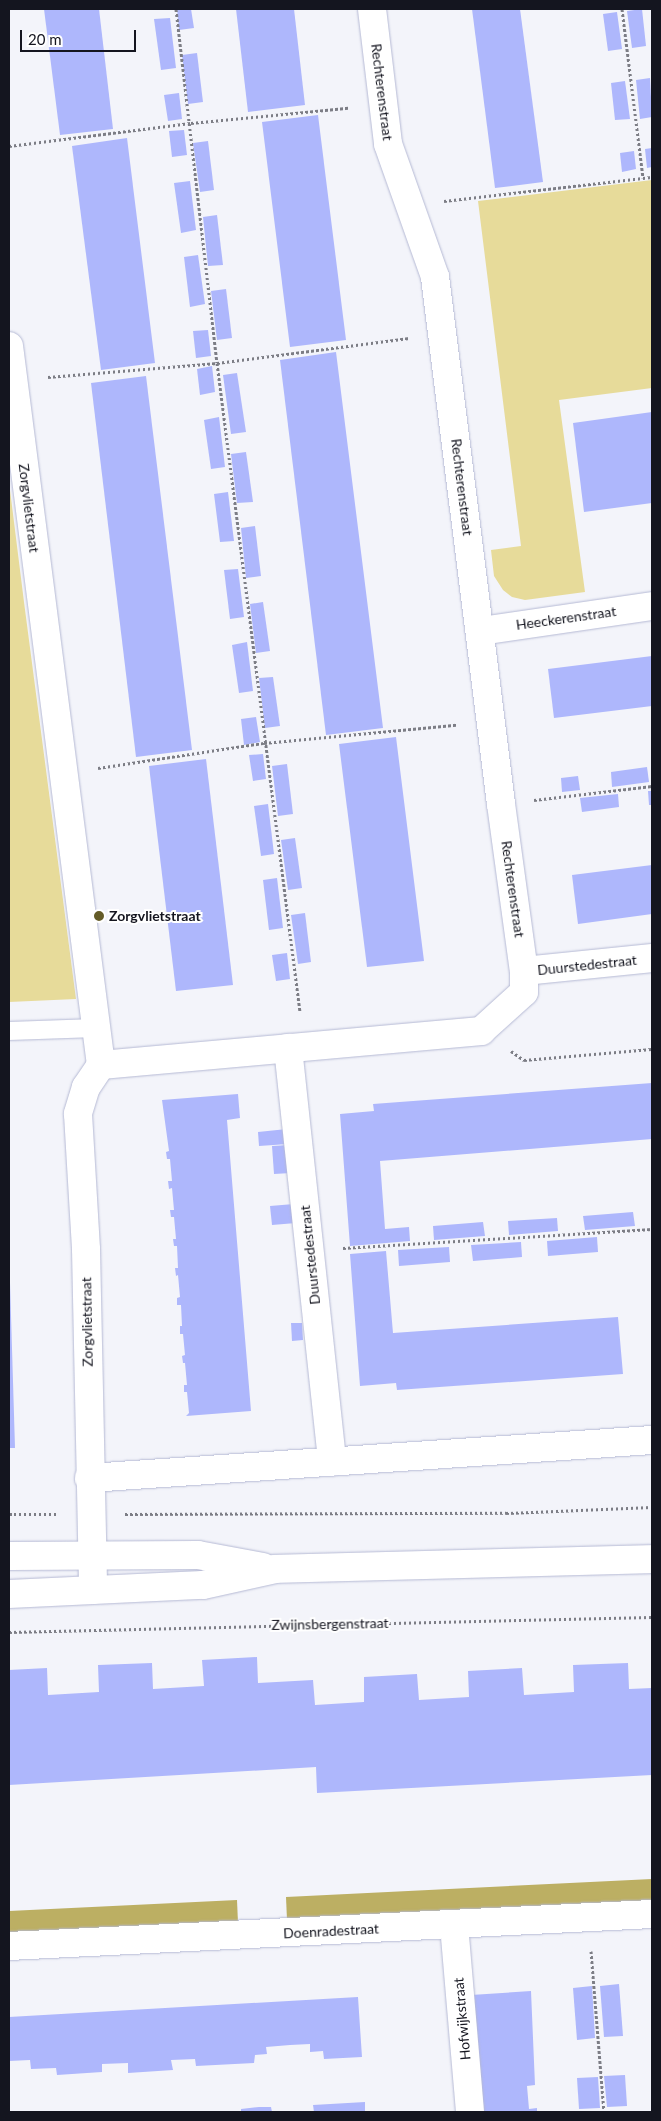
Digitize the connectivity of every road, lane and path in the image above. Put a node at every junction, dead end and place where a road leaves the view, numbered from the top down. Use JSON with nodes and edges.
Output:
{"nodes":[{"id":1,"x":176,"y":9,"type":"edge"},
{"id":2,"x":372,"y":9,"type":"edge"},
{"id":3,"x":622,"y":9,"type":"edge"},
{"id":4,"x":384,"y":104,"type":"junction"},
{"id":5,"x":191,"y":123,"type":"junction"},
{"id":6,"x":9,"y":146,"type":"edge"},
{"id":7,"x":652,"y":177,"type":"edge"},
{"id":8,"x":643,"y":178,"type":"junction"},
{"id":9,"x":410,"y":205,"type":"junction"},
{"id":10,"x":442,"y":334,"type":"junction"},
{"id":11,"x":9,"y":346,"type":"edge"},
{"id":12,"x":217,"y":363,"type":"junction"},
{"id":13,"x":13,"y":380,"type":"junction"},
{"id":14,"x":652,"y":606,"type":"edge"},
{"id":15,"x":481,"y":631,"type":"junction"},
{"id":16,"x":492,"y":722,"type":"junction"},
{"id":17,"x":264,"y":743,"type":"junction"},
{"id":18,"x":63,"y":774,"type":"junction"},
{"id":19,"x":652,"y":786,"type":"edge"},
{"id":20,"x":501,"y":804,"type":"junction"},
{"id":21,"x":652,"y":958,"type":"edge"},
{"id":22,"x":524,"y":972,"type":"junction"},
{"id":23,"x":96,"y":1028,"type":"junction"},
{"id":24,"x":9,"y":1031,"type":"edge"},
{"id":25,"x":480,"y":1031,"type":"junction"},
{"id":26,"x":296,"y":1048,"type":"junction"},
{"id":27,"x":652,"y":1049,"type":"edge"},
{"id":28,"x":101,"y":1065,"type":"junction"},
{"id":29,"x":652,"y":1229,"type":"edge"},
{"id":30,"x":310,"y":1250,"type":"junction"},
{"id":31,"x":652,"y":1440,"type":"edge"},
{"id":32,"x":332,"y":1462,"type":"junction"},
{"id":33,"x":89,"y":1478,"type":"junction"},
{"id":34,"x":652,"y":1507,"type":"edge"},
{"id":35,"x":9,"y":1514,"type":"edge"},
{"id":36,"x":92,"y":1514,"type":"junction"},
{"id":37,"x":92,"y":1555,"type":"junction"},
{"id":38,"x":9,"y":1556,"type":"edge"},
{"id":39,"x":652,"y":1559,"type":"edge"},
{"id":40,"x":274,"y":1569,"type":"junction"},
{"id":41,"x":92,"y":1590,"type":"junction"},
{"id":42,"x":9,"y":1594,"type":"edge"},
{"id":43,"x":652,"y":1617,"type":"edge"},
{"id":44,"x":9,"y":1632,"type":"edge"},
{"id":45,"x":652,"y":1914,"type":"edge"},
{"id":46,"x":589,"y":1917,"type":"junction"},
{"id":47,"x":454,"y":1925,"type":"junction"},
{"id":48,"x":9,"y":1946,"type":"edge"},
{"id":49,"x":470,"y":2112,"type":"edge"},
{"id":50,"x":604,"y":2112,"type":"edge"}],
"edges":[{"from":1,"to":5,"type":"path"},
{"from":2,"to":4,"type":"street","name":"Rechterenstraat"},
{"from":3,"to":8,"type":"path"},
{"from":4,"to":5,"type":"path"},
{"from":4,"to":9,"type":"street","name":"Rechterenstraat"},
{"from":5,"to":6,"type":"path"},
{"from":5,"to":12,"type":"path"},
{"from":7,"to":8,"type":"path"},
{"from":8,"to":9,"type":"path"},
{"from":9,"to":10,"type":"street","name":"Rechterenstraat"},
{"from":10,"to":12,"type":"path"},
{"from":10,"to":15,"type":"street","name":"Rechterenstraat"},
{"from":11,"to":13,"type":"street","name":"Zorgvlietstraat"},
{"from":12,"to":13,"type":"path"},
{"from":12,"to":17,"type":"path"},
{"from":13,"to":18,"type":"street","name":"Zorgvlietstraat"},
{"from":14,"to":15,"type":"street","name":"Heeckerenstraat"},
{"from":15,"to":16,"type":"street","name":"Rechterenstraat"},
{"from":16,"to":17,"type":"path"},
{"from":16,"to":20,"type":"street","name":"Rechterenstraat"},
{"from":17,"to":18,"type":"path"},
{"from":17,"to":26,"type":"path"},
{"from":18,"to":23,"type":"street","name":"Zorgvlietstraat"},
{"from":19,"to":20,"type":"path"},
{"from":20,"to":22,"type":"street","name":"Rechterenstraat"},
{"from":21,"to":22,"type":"street","name":"Duurstedestraat"},
{"from":22,"to":25,"type":"street","name":"Duurstedestraat"},
{"from":23,"to":24,"type":"lane"},
{"from":23,"to":28,"type":"street","name":"Zorgvlietstraat"},
{"from":25,"to":26,"type":"street"},
{"from":25,"to":27,"type":"path"},
{"from":26,"to":28,"type":"street"},
{"from":26,"to":30,"type":"street","name":"Duurstedestraat"},
{"from":28,"to":33,"type":"street","name":"Zorgvlietstraat"},
{"from":29,"to":30,"type":"path"},
{"from":30,"to":32,"type":"street","name":"Duurstedestraat"},
{"from":31,"to":32,"type":"street"},
{"from":32,"to":33,"type":"street"},
{"from":33,"to":36,"type":"street","name":"Zorgvlietstraat"},
{"from":34,"to":36,"type":"path"},
{"from":35,"to":36,"type":"path"},
{"from":36,"to":37,"type":"street","name":"Zorgvlietstraat"},
{"from":37,"to":38,"type":"street"},
{"from":37,"to":40,"type":"street"},
{"from":37,"to":41,"type":"street","name":"Zorgvlietstraat"},
{"from":39,"to":40,"type":"street"},
{"from":40,"to":41,"type":"street"},
{"from":41,"to":42,"type":"street"},
{"from":43,"to":44,"type":"path","name":"Zwijnsbergenstraat"},
{"from":45,"to":46,"type":"street","name":"Doenradestraat"},
{"from":46,"to":47,"type":"street","name":"Doenradestraat"},
{"from":46,"to":50,"type":"path"},
{"from":47,"to":48,"type":"street","name":"Doenradestraat"},
{"from":47,"to":49,"type":"street","name":"Hofwijkstraat"}]}
